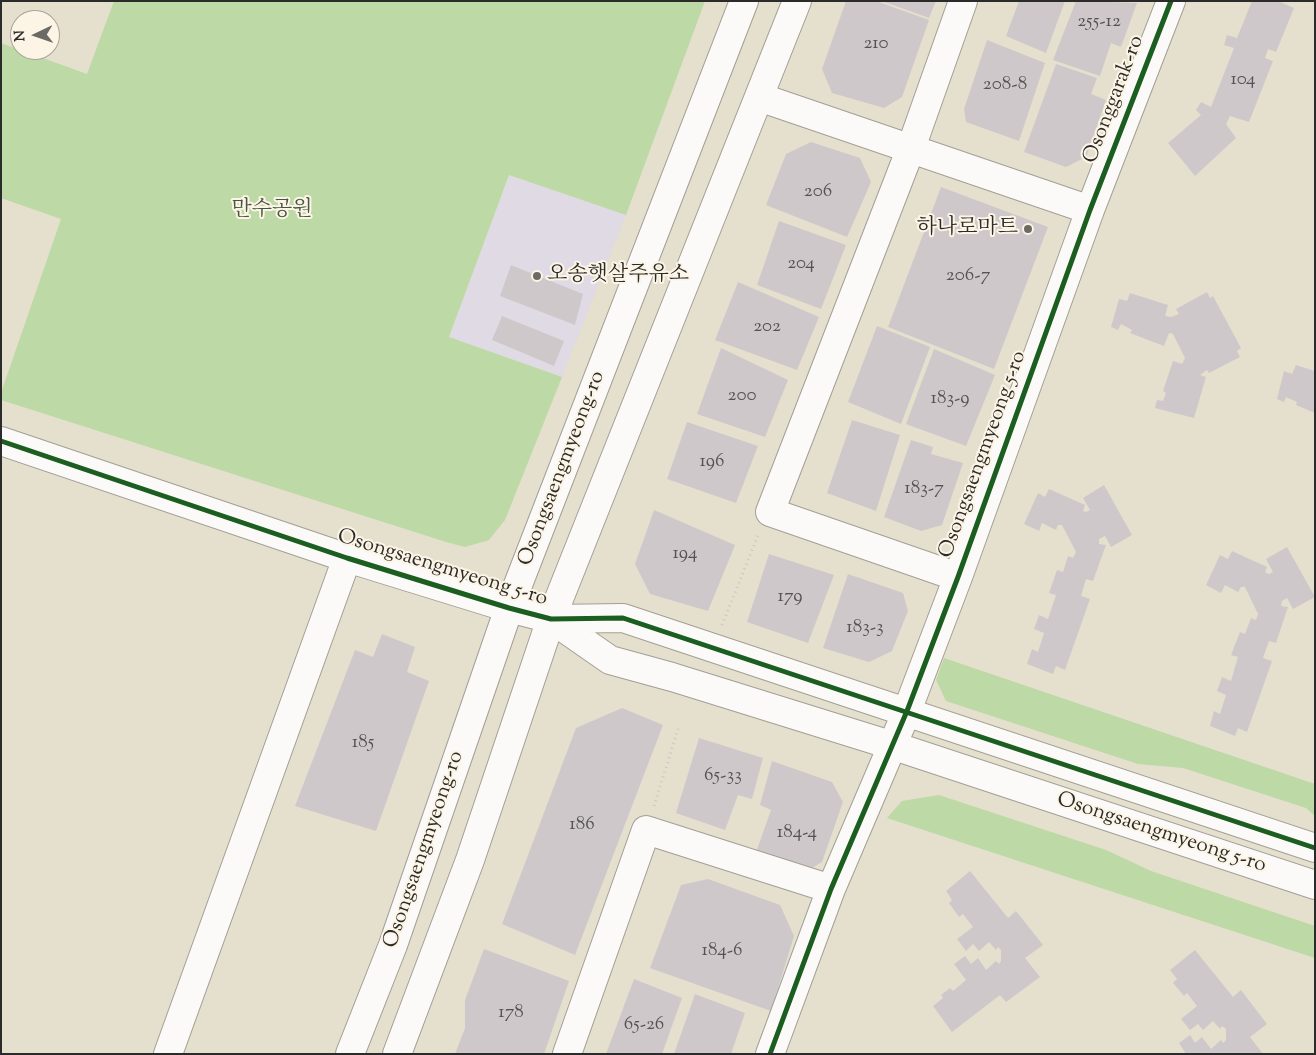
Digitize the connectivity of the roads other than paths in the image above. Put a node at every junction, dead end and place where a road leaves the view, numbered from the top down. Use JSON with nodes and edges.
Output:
{"nodes":[{"id":1,"x":744,"y":1,"type":"edge"},
{"id":2,"x":797,"y":1,"type":"edge"},
{"id":3,"x":963,"y":1,"type":"edge"},
{"id":4,"x":1171,"y":1,"type":"edge"},
{"id":5,"x":759,"y":97,"type":"junction"},
{"id":6,"x":911,"y":148,"type":"junction"},
{"id":7,"x":1090,"y":210,"type":"junction"},
{"id":8,"x":1,"y":441,"type":"edge"},
{"id":9,"x":347,"y":558,"type":"junction"},
{"id":10,"x":958,"y":577,"type":"junction"},
{"id":11,"x":509,"y":608,"type":"junction"},
{"id":12,"x":551,"y":619,"type":"junction"},
{"id":13,"x":907,"y":711,"type":"junction"},
{"id":14,"x":894,"y":746,"type":"junction"},
{"id":15,"x":1315,"y":848,"type":"edge"},
{"id":16,"x":1315,"y":885,"type":"edge"},
{"id":17,"x":831,"y":889,"type":"junction"},
{"id":18,"x":168,"y":1054,"type":"edge"},
{"id":19,"x":350,"y":1054,"type":"edge"},
{"id":20,"x":397,"y":1054,"type":"edge"},
{"id":21,"x":567,"y":1054,"type":"edge"},
{"id":22,"x":770,"y":1054,"type":"edge"}],
"edges":[{"from":1,"to":11,"type":"street","name":"Osongsaengmyeong-ro"},
{"from":2,"to":5,"type":"street","name":"Osongsaengmyeong-ro"},
{"from":3,"to":6,"type":"street"},
{"from":4,"to":7,"type":"street","name":"Osonggarak-ro"},
{"from":5,"to":6,"type":"street"},
{"from":5,"to":12,"type":"street","name":"Osongsaengmyeong-ro"},
{"from":6,"to":7,"type":"street"},
{"from":6,"to":10,"type":"street"},
{"from":7,"to":10,"type":"street","name":"Osongsaengmyeong 5-ro"},
{"from":8,"to":9,"type":"street","name":"Osongsaengmyeong 5-ro"},
{"from":9,"to":11,"type":"street","name":"Osongsaengmyeong 5-ro"},
{"from":9,"to":18,"type":"street"},
{"from":10,"to":13,"type":"street","name":"Osongsaengmyeong 5-ro"},
{"from":11,"to":12,"type":"street","name":"Osongsaengmyeong 5-ro"},
{"from":11,"to":19,"type":"street","name":"Osongsaengmyeong-ro"},
{"from":12,"to":13,"type":"street","name":"Osongsaengmyeong 5-ro"},
{"from":12,"to":14,"type":"street","name":"Osongsaengmyeong 5-ro"},
{"from":12,"to":20,"type":"street","name":"Osongsaengmyeong-ro"},
{"from":13,"to":14,"type":"street","name":"Osongsaengmyeong 5-ro"},
{"from":13,"to":15,"type":"street","name":"Osongsaengmyeong 5-ro"},
{"from":14,"to":16,"type":"street","name":"Osongsaengmyeong 5-ro"},
{"from":14,"to":17,"type":"street","name":"Osongsaengmyeong 5-ro"},
{"from":17,"to":21,"type":"street"},
{"from":17,"to":22,"type":"street","name":"Osongsaengmyeong 5-ro"}]}
